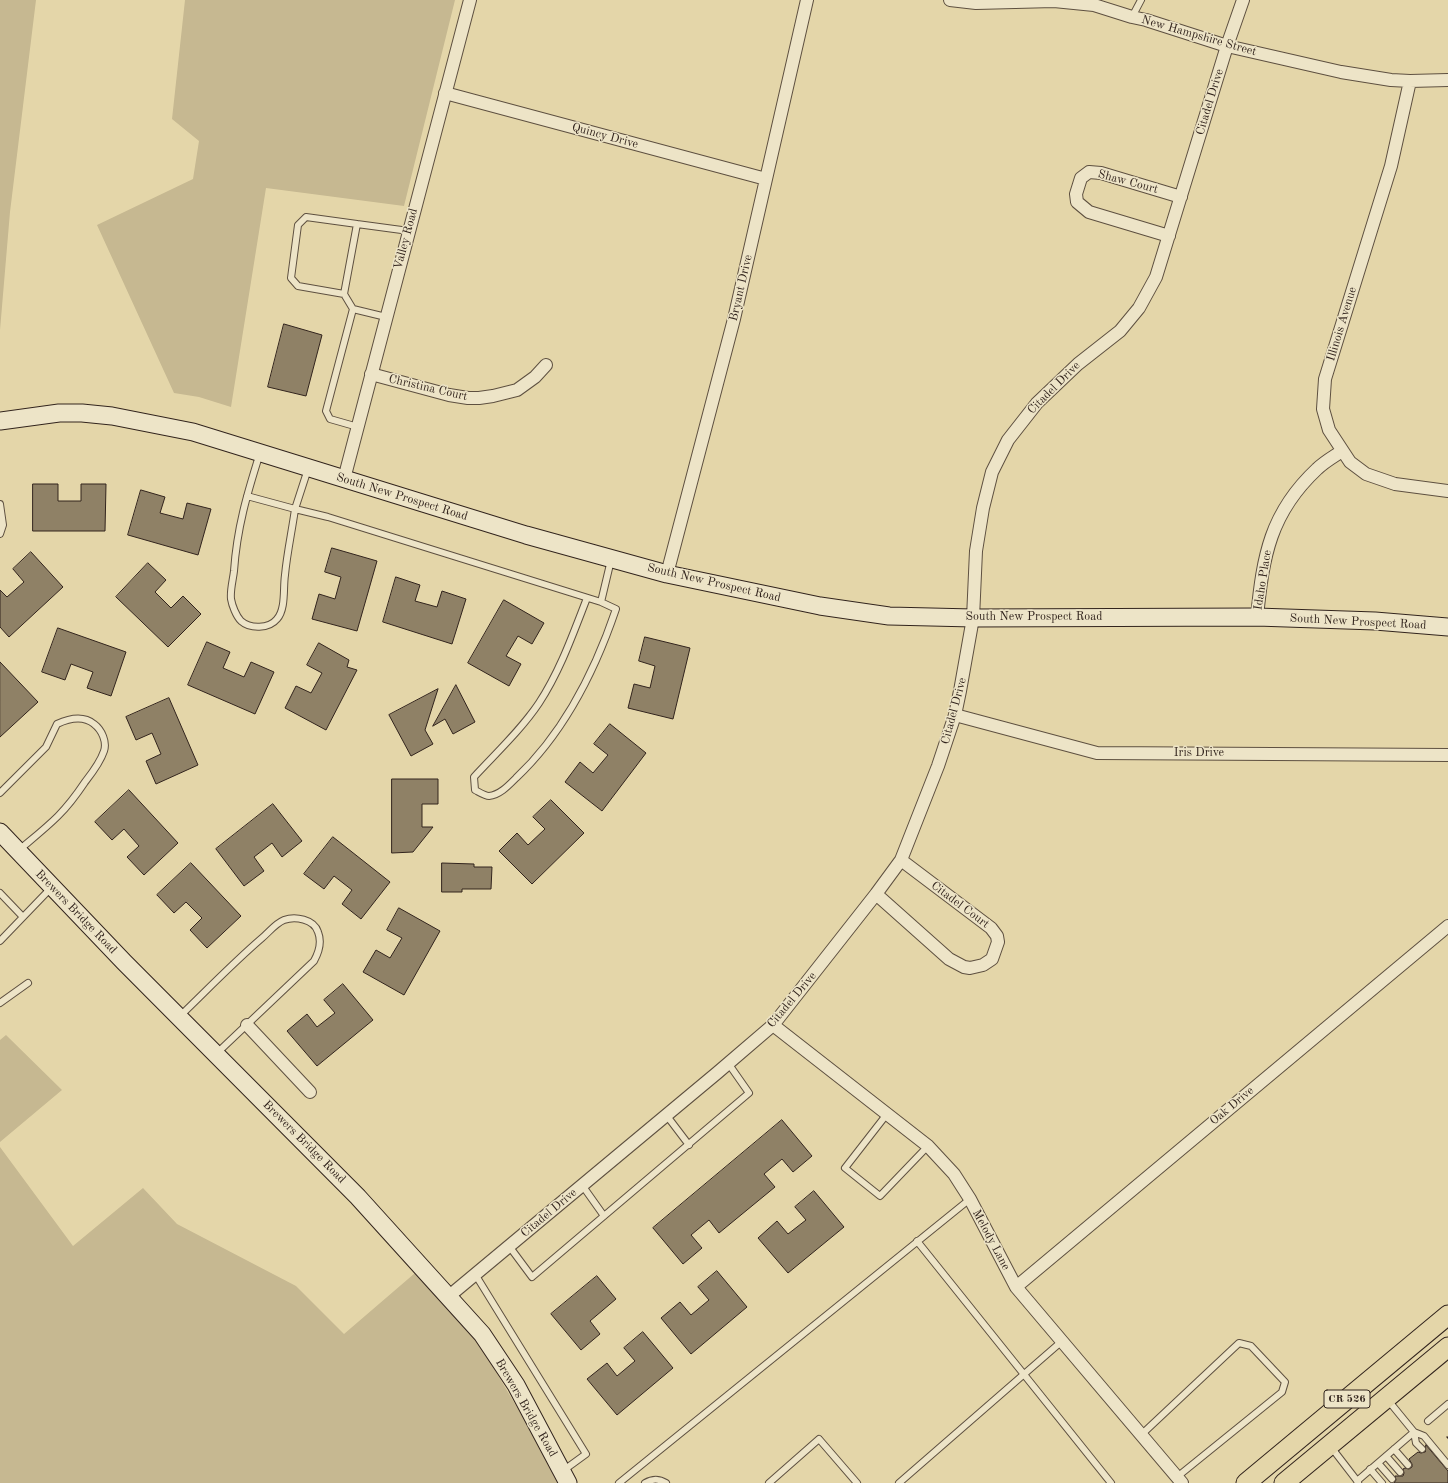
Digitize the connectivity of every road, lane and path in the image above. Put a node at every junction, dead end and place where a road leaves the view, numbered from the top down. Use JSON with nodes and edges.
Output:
{"nodes":[{"id":1,"x":470,"y":0,"type":"edge"},
{"id":2,"x":807,"y":0,"type":"edge"},
{"id":3,"x":950,"y":0,"type":"edge"},
{"id":4,"x":1141,"y":0,"type":"edge"},
{"id":5,"x":1243,"y":0,"type":"edge"},
{"id":6,"x":1132,"y":18,"type":"junction"},
{"id":7,"x":1227,"y":46,"type":"junction"},
{"id":8,"x":1448,"y":80,"type":"edge"},
{"id":9,"x":1410,"y":81,"type":"junction"},
{"id":10,"x":445,"y":93,"type":"junction"},
{"id":11,"x":766,"y":179,"type":"junction"},
{"id":12,"x":1181,"y":197,"type":"junction"},
{"id":13,"x":357,"y":224,"type":"junction"},
{"id":14,"x":408,"y":231,"type":"junction"},
{"id":15,"x":1169,"y":236,"type":"junction"},
{"id":16,"x":344,"y":294,"type":"junction"},
{"id":17,"x":353,"y":309,"type":"junction"},
{"id":18,"x":386,"y":317,"type":"junction"},
{"id":19,"x":546,"y":365,"type":"dead end"},
{"id":20,"x":371,"y":374,"type":"junction"},
{"id":21,"x":0,"y":421,"type":"edge"},
{"id":22,"x":358,"y":427,"type":"junction"},
{"id":23,"x":1342,"y":451,"type":"junction"},
{"id":24,"x":260,"y":452,"type":"junction"},
{"id":25,"x":308,"y":467,"type":"junction"},
{"id":26,"x":344,"y":479,"type":"junction"},
{"id":27,"x":1448,"y":491,"type":"edge"},
{"id":28,"x":247,"y":496,"type":"junction"},
{"id":29,"x":0,"y":504,"type":"edge"},
{"id":30,"x":295,"y":509,"type":"junction"},
{"id":31,"x":0,"y":534,"type":"edge"},
{"id":32,"x":611,"y":558,"type":"junction"},
{"id":33,"x":667,"y":574,"type":"junction"},
{"id":34,"x":587,"y":598,"type":"junction"},
{"id":35,"x":601,"y":602,"type":"junction"},
{"id":36,"x":1257,"y":617,"type":"junction"},
{"id":37,"x":973,"y":618,"type":"junction"},
{"id":38,"x":1448,"y":627,"type":"edge"},
{"id":39,"x":955,"y":714,"type":"junction"},
{"id":40,"x":1448,"y":755,"type":"edge"},
{"id":41,"x":0,"y":793,"type":"edge"},
{"id":42,"x":0,"y":832,"type":"edge"},
{"id":43,"x":18,"y":851,"type":"junction"},
{"id":44,"x":901,"y":860,"type":"junction"},
{"id":45,"x":53,"y":887,"type":"junction"},
{"id":46,"x":0,"y":893,"type":"edge"},
{"id":47,"x":876,"y":894,"type":"junction"},
{"id":48,"x":23,"y":917,"type":"junction"},
{"id":49,"x":1448,"y":926,"type":"edge"},
{"id":50,"x":0,"y":941,"type":"edge"},
{"id":51,"x":28,"y":983,"type":"dead end"},
{"id":52,"x":0,"y":1003,"type":"edge"},
{"id":53,"x":179,"y":1017,"type":"junction"},
{"id":54,"x":247,"y":1025,"type":"junction"},
{"id":55,"x":773,"y":1025,"type":"junction"},
{"id":56,"x":215,"y":1054,"type":"junction"},
{"id":57,"x":728,"y":1063,"type":"junction"},
{"id":58,"x":310,"y":1092,"type":"dead end"},
{"id":59,"x":887,"y":1114,"type":"junction"},
{"id":60,"x":667,"y":1116,"type":"junction"},
{"id":61,"x":689,"y":1145,"type":"junction"},
{"id":62,"x":928,"y":1146,"type":"junction"},
{"id":63,"x":582,"y":1185,"type":"junction"},
{"id":64,"x":970,"y":1199,"type":"junction"},
{"id":65,"x":604,"y":1216,"type":"junction"},
{"id":66,"x":917,"y":1241,"type":"junction"},
{"id":67,"x":509,"y":1246,"type":"junction"},
{"id":68,"x":474,"y":1274,"type":"junction"},
{"id":69,"x":1016,"y":1287,"type":"junction"},
{"id":70,"x":448,"y":1297,"type":"junction"},
{"id":71,"x":1448,"y":1315,"type":"edge"},
{"id":72,"x":1061,"y":1342,"type":"junction"},
{"id":73,"x":1448,"y":1347,"type":"edge"},
{"id":74,"x":1023,"y":1374,"type":"junction"},
{"id":75,"x":1386,"y":1398,"type":"junction"},
{"id":76,"x":1448,"y":1404,"type":"edge"},
{"id":77,"x":1428,"y":1421,"type":"dead end"},
{"id":78,"x":1414,"y":1432,"type":"junction"},
{"id":79,"x":1141,"y":1435,"type":"junction"},
{"id":80,"x":1330,"y":1446,"type":"junction"},
{"id":81,"x":1394,"y":1449,"type":"junction"},
{"id":82,"x":1422,"y":1449,"type":"dead end"},
{"id":83,"x":1386,"y":1456,"type":"junction"},
{"id":84,"x":1378,"y":1462,"type":"junction"},
{"id":85,"x":1448,"y":1464,"type":"edge"},
{"id":86,"x":1408,"y":1465,"type":"dead end"},
{"id":87,"x":1370,"y":1469,"type":"junction"},
{"id":88,"x":1400,"y":1472,"type":"dead end"},
{"id":89,"x":565,"y":1477,"type":"edge"},
{"id":90,"x":1392,"y":1479,"type":"dead end"},
{"id":91,"x":1179,"y":1480,"type":"edge"},
{"id":92,"x":1358,"y":1482,"type":"edge"},
{"id":93,"x":619,"y":1483,"type":"edge"},
{"id":94,"x":645,"y":1483,"type":"edge"},
{"id":95,"x":666,"y":1483,"type":"edge"},
{"id":96,"x":769,"y":1483,"type":"edge"},
{"id":97,"x":857,"y":1483,"type":"edge"},
{"id":98,"x":899,"y":1483,"type":"edge"},
{"id":99,"x":1111,"y":1483,"type":"edge"},
{"id":100,"x":1246,"y":1483,"type":"edge"},
{"id":101,"x":1284,"y":1483,"type":"edge"},
{"id":102,"x":1382,"y":1483,"type":"edge"}],
"edges":[{"from":1,"to":10,"type":"street","name":"Valley Road"},
{"from":2,"to":11,"type":"street","name":"Bryant Drive"},
{"from":3,"to":6,"type":"street","name":"New Hampshire Street"},
{"from":4,"to":6,"type":"lane"},
{"from":5,"to":7,"type":"street","name":"Citadel Drive"},
{"from":6,"to":7,"type":"street","name":"New Hampshire Street"},
{"from":7,"to":9,"type":"street","name":"New Hampshire Street"},
{"from":7,"to":12,"type":"street","name":"Citadel Drive"},
{"from":8,"to":9,"type":"street","name":"New Hampshire Street"},
{"from":9,"to":23,"type":"street","name":"Illinois Avenue"},
{"from":10,"to":11,"type":"street","name":"Quincy Drive"},
{"from":10,"to":14,"type":"street","name":"Valley Road"},
{"from":11,"to":33,"type":"street","name":"Bryant Drive"},
{"from":12,"to":15,"type":"street","name":"Citadel Drive"},
{"from":12,"to":15,"type":"street","name":"Shaw Court"},
{"from":13,"to":14,"type":"lane"},
{"from":13,"to":16,"type":"lane"},
{"from":13,"to":16,"type":"lane"},
{"from":14,"to":18,"type":"street","name":"Valley Road"},
{"from":15,"to":37,"type":"street","name":"Citadel Drive"},
{"from":16,"to":17,"type":"lane"},
{"from":17,"to":18,"type":"lane"},
{"from":17,"to":22,"type":"lane"},
{"from":18,"to":20,"type":"street","name":"Valley Road"},
{"from":19,"to":20,"type":"street","name":"Christina Court"},
{"from":20,"to":22,"type":"street","name":"Valley Road"},
{"from":21,"to":24,"type":"main road","name":"South New Prospect Road"},
{"from":22,"to":26,"type":"street","name":"Valley Road"},
{"from":23,"to":27,"type":"street","name":"Illinois Avenue"},
{"from":23,"to":36,"type":"street","name":"Idaho Place"},
{"from":24,"to":25,"type":"main road","name":"South New Prospect Road"},
{"from":24,"to":28,"type":"lane"},
{"from":25,"to":26,"type":"main road","name":"South New Prospect Road"},
{"from":25,"to":30,"type":"lane"},
{"from":26,"to":32,"type":"main road","name":"South New Prospect Road"},
{"from":28,"to":30,"type":"lane"},
{"from":28,"to":30,"type":"lane"},
{"from":29,"to":31,"type":"lane"},
{"from":30,"to":34,"type":"lane"},
{"from":32,"to":33,"type":"main road","name":"South New Prospect Road"},
{"from":32,"to":35,"type":"lane"},
{"from":33,"to":37,"type":"main road","name":"South New Prospect Road"},
{"from":34,"to":35,"type":"lane"},
{"from":34,"to":35,"type":"lane"},
{"from":36,"to":37,"type":"main road","name":"South New Prospect Road"},
{"from":36,"to":38,"type":"main road","name":"South New Prospect Road"},
{"from":37,"to":39,"type":"street","name":"Citadel Drive"},
{"from":39,"to":40,"type":"street","name":"Iris Drive"},
{"from":39,"to":44,"type":"street","name":"Citadel Drive"},
{"from":41,"to":43,"type":"lane"},
{"from":42,"to":43,"type":"main road","name":"Brewers Bridge Road"},
{"from":43,"to":45,"type":"main road","name":"Brewers Bridge Road"},
{"from":44,"to":47,"type":"street","name":"Citadel Drive"},
{"from":44,"to":47,"type":"street","name":"Citadel Court"},
{"from":45,"to":48,"type":"lane"},
{"from":45,"to":53,"type":"main road","name":"Brewers Bridge Road"},
{"from":46,"to":48,"type":"lane"},
{"from":47,"to":55,"type":"street","name":"Citadel Drive"},
{"from":48,"to":50,"type":"lane"},
{"from":49,"to":69,"type":"street","name":"Oak Drive"},
{"from":51,"to":52,"type":"lane"},
{"from":53,"to":54,"type":"lane"},
{"from":53,"to":56,"type":"main road","name":"Brewers Bridge Road"},
{"from":54,"to":56,"type":"lane"},
{"from":54,"to":58,"type":"street"},
{"from":55,"to":57,"type":"street","name":"Citadel Drive"},
{"from":55,"to":59,"type":"street","name":"Melody Lane"},
{"from":56,"to":70,"type":"main road","name":"Brewers Bridge Road"},
{"from":57,"to":60,"type":"street","name":"Citadel Drive"},
{"from":57,"to":61,"type":"lane"},
{"from":59,"to":62,"type":"street","name":"Melody Lane"},
{"from":59,"to":62,"type":"lane"},
{"from":60,"to":61,"type":"lane"},
{"from":60,"to":63,"type":"street","name":"Citadel Drive"},
{"from":61,"to":65,"type":"lane"},
{"from":62,"to":64,"type":"street","name":"Melody Lane"},
{"from":63,"to":65,"type":"lane"},
{"from":63,"to":67,"type":"street","name":"Citadel Drive"},
{"from":64,"to":66,"type":"lane"},
{"from":64,"to":69,"type":"street","name":"Melody Lane"},
{"from":65,"to":67,"type":"lane"},
{"from":66,"to":74,"type":"lane"},
{"from":66,"to":93,"type":"lane"},
{"from":67,"to":68,"type":"street","name":"Citadel Drive"},
{"from":68,"to":70,"type":"street","name":"Citadel Drive"},
{"from":68,"to":89,"type":"lane"},
{"from":69,"to":72,"type":"street","name":"Melody Lane"},
{"from":70,"to":89,"type":"main road","name":"Brewers Bridge Road"},
{"from":71,"to":100,"type":"main road","number":"CR 526"},
{"from":72,"to":74,"type":"lane"},
{"from":72,"to":79,"type":"street","name":"Melody Lane"},
{"from":73,"to":75,"type":"main road","number":"CR 526"},
{"from":74,"to":98,"type":"lane"},
{"from":74,"to":99,"type":"lane"},
{"from":75,"to":78,"type":"lane"},
{"from":75,"to":80,"type":"main road","number":"CR 526"},
{"from":76,"to":77,"type":"lane"},
{"from":78,"to":81,"type":"lane"},
{"from":78,"to":82,"type":"lane"},
{"from":78,"to":85,"type":"lane"},
{"from":79,"to":91,"type":"street","name":"Melody Lane"},
{"from":79,"to":91,"type":"lane"},
{"from":80,"to":92,"type":"lane"},
{"from":80,"to":101,"type":"main road","number":"CR 526"},
{"from":81,"to":83,"type":"lane"},
{"from":81,"to":86,"type":"lane"},
{"from":83,"to":84,"type":"lane"},
{"from":83,"to":88,"type":"lane"},
{"from":84,"to":87,"type":"lane"},
{"from":84,"to":90,"type":"lane"},
{"from":87,"to":92,"type":"lane"},
{"from":87,"to":102,"type":"lane"},
{"from":94,"to":95,"type":"lane"},
{"from":96,"to":97,"type":"lane"}]}
